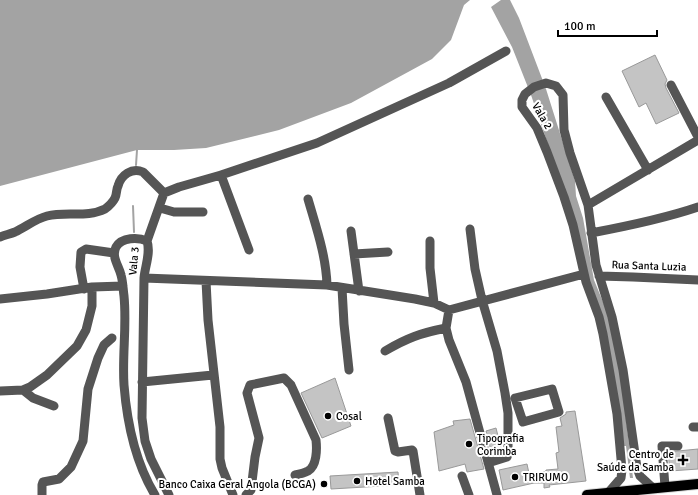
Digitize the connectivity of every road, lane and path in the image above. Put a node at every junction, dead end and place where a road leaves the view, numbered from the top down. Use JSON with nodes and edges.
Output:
{"nodes":[{"id":1,"x":506,"y":51,"type":"dead end"},
{"id":2,"x":671,"y":84,"type":"dead end"},
{"id":3,"x":606,"y":97,"type":"dead end"},
{"id":4,"x":698,"y":138,"type":"edge"},
{"id":5,"x":648,"y":170,"type":"junction"},
{"id":6,"x":221,"y":175,"type":"junction"},
{"id":7,"x":164,"y":193,"type":"junction"},
{"id":8,"x":308,"y":199,"type":"dead end"},
{"id":9,"x":588,"y":206,"type":"junction"},
{"id":10,"x":698,"y":207,"type":"edge"},
{"id":11,"x":160,"y":208,"type":"junction"},
{"id":12,"x":203,"y":212,"type":"dead end"},
{"id":13,"x":470,"y":229,"type":"dead end"},
{"id":14,"x":351,"y":231,"type":"dead end"},
{"id":15,"x":591,"y":233,"type":"junction"},
{"id":16,"x":0,"y":237,"type":"edge"},
{"id":17,"x":144,"y":240,"type":"junction"},
{"id":18,"x":430,"y":241,"type":"dead end"},
{"id":19,"x":249,"y":250,"type":"dead end"},
{"id":20,"x":388,"y":252,"type":"dead end"},
{"id":21,"x":114,"y":253,"type":"junction"},
{"id":22,"x":354,"y":254,"type":"junction"},
{"id":23,"x":584,"y":274,"type":"junction"},
{"id":24,"x":599,"y":276,"type":"junction"},
{"id":25,"x":144,"y":278,"type":"junction"},
{"id":26,"x":698,"y":280,"type":"edge"},
{"id":27,"x":206,"y":281,"type":"junction"},
{"id":28,"x":327,"y":285,"type":"junction"},
{"id":29,"x":123,"y":286,"type":"junction"},
{"id":30,"x":88,"y":288,"type":"junction"},
{"id":31,"x":342,"y":288,"type":"junction"},
{"id":32,"x":359,"y":291,"type":"junction"},
{"id":33,"x":0,"y":299,"type":"edge"},
{"id":34,"x":482,"y":300,"type":"junction"},
{"id":35,"x":434,"y":303,"type":"junction"},
{"id":36,"x":449,"y":310,"type":"junction"},
{"id":37,"x":446,"y":328,"type":"junction"},
{"id":38,"x":112,"y":338,"type":"dead end"},
{"id":39,"x":385,"y":351,"type":"dead end"},
{"id":40,"x":349,"y":370,"type":"dead end"},
{"id":41,"x":213,"y":375,"type":"junction"},
{"id":42,"x":142,"y":382,"type":"junction"},
{"id":43,"x":23,"y":390,"type":"junction"},
{"id":44,"x":0,"y":391,"type":"edge"},
{"id":45,"x":54,"y":406,"type":"dead end"},
{"id":46,"x":518,"y":407,"type":"junction"},
{"id":47,"x":507,"y":409,"type":"junction"},
{"id":48,"x":388,"y":418,"type":"dead end"},
{"id":49,"x":678,"y":446,"type":"dead end"},
{"id":50,"x":488,"y":462,"type":"junction"},
{"id":51,"x":295,"y":475,"type":"dead end"},
{"id":52,"x":462,"y":476,"type":"dead end"},
{"id":53,"x":698,"y":484,"type":"edge"},
{"id":54,"x":665,"y":487,"type":"junction"},
{"id":55,"x":698,"y":491,"type":"edge"},
{"id":56,"x":650,"y":492,"type":"edge"},
{"id":57,"x":608,"y":493,"type":"junction"},
{"id":58,"x":42,"y":495,"type":"edge"},
{"id":59,"x":155,"y":495,"type":"edge"},
{"id":60,"x":169,"y":495,"type":"edge"},
{"id":61,"x":233,"y":495,"type":"edge"},
{"id":62,"x":246,"y":495,"type":"edge"},
{"id":63,"x":420,"y":495,"type":"edge"},
{"id":64,"x":469,"y":495,"type":"edge"},
{"id":65,"x":497,"y":495,"type":"edge"},
{"id":66,"x":587,"y":495,"type":"edge"}],
"edges":[{"from":1,"to":6,"type":"street"},
{"from":2,"to":4,"type":"street"},
{"from":3,"to":5,"type":"street"},
{"from":4,"to":5,"type":"street"},
{"from":5,"to":9,"type":"street"},
{"from":6,"to":7,"type":"street"},
{"from":6,"to":19,"type":"street"},
{"from":7,"to":11,"type":"street"},
{"from":7,"to":16,"type":"street"},
{"from":8,"to":28,"type":"street"},
{"from":9,"to":15,"type":"street","name":"Vala 2"},
{"from":9,"to":23,"type":"street","name":"Vala 2"},
{"from":10,"to":15,"type":"street"},
{"from":11,"to":12,"type":"street"},
{"from":11,"to":17,"type":"street"},
{"from":13,"to":34,"type":"street"},
{"from":14,"to":22,"type":"street"},
{"from":15,"to":24,"type":"street","name":"Vala 2"},
{"from":17,"to":21,"type":"street","name":"Vala 3"},
{"from":17,"to":25,"type":"street","name":"Vala 3"},
{"from":18,"to":35,"type":"street"},
{"from":20,"to":22,"type":"street"},
{"from":21,"to":29,"type":"street","name":"Vala 3"},
{"from":21,"to":30,"type":"street"},
{"from":22,"to":32,"type":"street"},
{"from":23,"to":34,"type":"street"},
{"from":23,"to":57,"type":"street","name":"Vala 2"},
{"from":24,"to":26,"type":"street","name":"Rua Santa Luzia"},
{"from":24,"to":56,"type":"street","name":"Vala 2"},
{"from":25,"to":27,"type":"street"},
{"from":25,"to":42,"type":"street","name":"Vala 3"},
{"from":27,"to":28,"type":"street"},
{"from":27,"to":41,"type":"street"},
{"from":28,"to":31,"type":"street"},
{"from":29,"to":30,"type":"street"},
{"from":29,"to":59,"type":"street","name":"Vala 3"},
{"from":30,"to":33,"type":"street"},
{"from":30,"to":43,"type":"street"},
{"from":31,"to":32,"type":"street"},
{"from":31,"to":40,"type":"street"},
{"from":32,"to":35,"type":"street"},
{"from":34,"to":36,"type":"street"},
{"from":34,"to":47,"type":"street"},
{"from":35,"to":36,"type":"street"},
{"from":36,"to":37,"type":"street"},
{"from":37,"to":39,"type":"street"},
{"from":37,"to":50,"type":"street"},
{"from":38,"to":58,"type":"street"},
{"from":41,"to":42,"type":"street"},
{"from":41,"to":61,"type":"street"},
{"from":42,"to":60,"type":"street","name":"Vala 3"},
{"from":43,"to":44,"type":"street"},
{"from":43,"to":45,"type":"street"},
{"from":46,"to":46,"type":"street"},
{"from":46,"to":47,"type":"street"},
{"from":47,"to":50,"type":"street"},
{"from":48,"to":63,"type":"street"},
{"from":49,"to":54,"type":"street"},
{"from":50,"to":65,"type":"street"},
{"from":51,"to":62,"type":"street"},
{"from":52,"to":64,"type":"street"},
{"from":53,"to":54,"type":"main road"},
{"from":54,"to":56,"type":"main road"},
{"from":55,"to":56,"type":"main road"},
{"from":56,"to":57,"type":"main road"},
{"from":57,"to":66,"type":"main road"}]}
